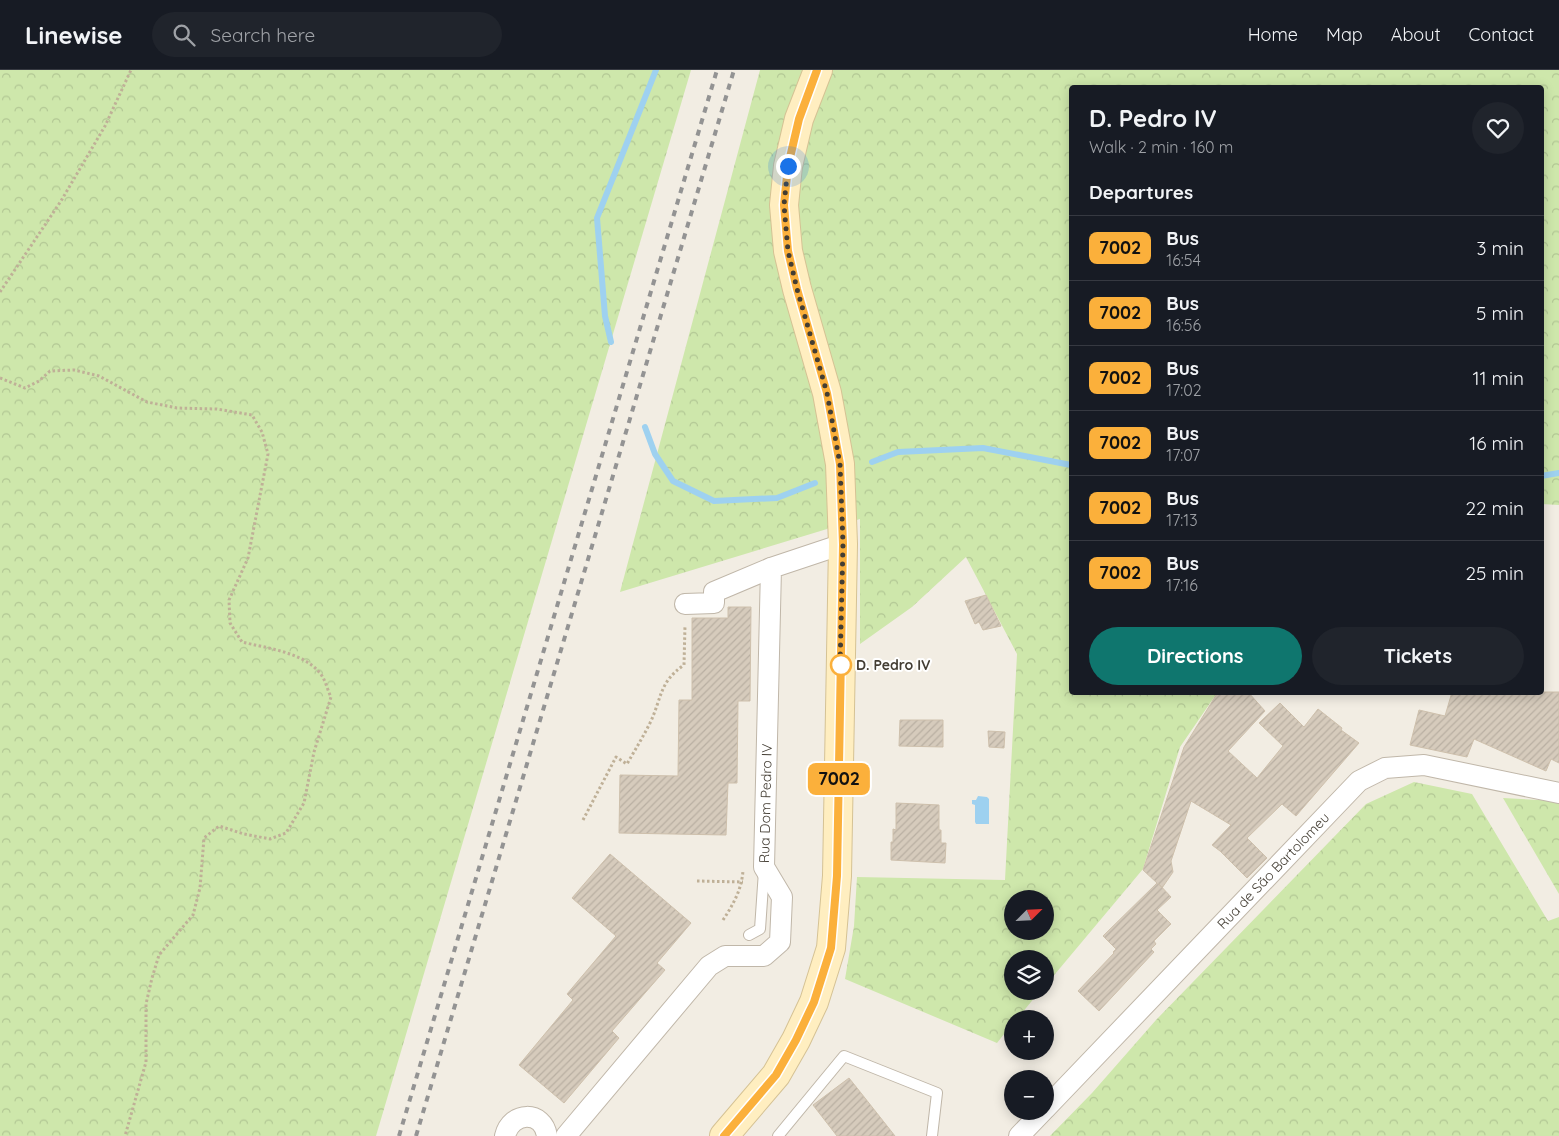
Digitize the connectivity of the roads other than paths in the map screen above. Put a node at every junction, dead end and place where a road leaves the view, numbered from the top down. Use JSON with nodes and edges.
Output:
{"nodes":[{"id":1,"x":818,"y":70,"type":"edge"},
{"id":2,"x":843,"y":544,"type":"junction"},
{"id":3,"x":771,"y":568,"type":"junction"},
{"id":4,"x":685,"y":604,"type":"road end"},
{"id":5,"x":1559,"y":793,"type":"edge"},
{"id":6,"x":764,"y":875,"type":"junction"},
{"id":7,"x":749,"y":935,"type":"dead end"},
{"id":8,"x":1054,"y":1100,"type":"edge"},
{"id":9,"x":1035,"y":1120,"type":"edge"},
{"id":10,"x":505,"y":1136,"type":"edge"},
{"id":11,"x":547,"y":1136,"type":"edge"},
{"id":12,"x":566,"y":1136,"type":"edge"},
{"id":13,"x":724,"y":1136,"type":"edge"},
{"id":14,"x":778,"y":1136,"type":"edge"},
{"id":15,"x":932,"y":1136,"type":"edge"},
{"id":16,"x":1020,"y":1136,"type":"edge"}],
"edges":[{"from":1,"to":2,"type":"main road"},
{"from":2,"to":3,"type":"street"},
{"from":2,"to":13,"type":"main road"},
{"from":3,"to":4,"type":"street"},
{"from":3,"to":6,"type":"street","name":"Rua Dom Pedro IV"},
{"from":5,"to":8,"type":"street","name":"Rua de São Bartolomeu"},
{"from":6,"to":7,"type":"lane"},
{"from":6,"to":12,"type":"street","name":"Rua Dom Pedro IV"},
{"from":9,"to":16,"type":"street","name":"Rua de São Bartolomeu"},
{"from":10,"to":11,"type":"street"},
{"from":14,"to":15,"type":"lane"}]}
